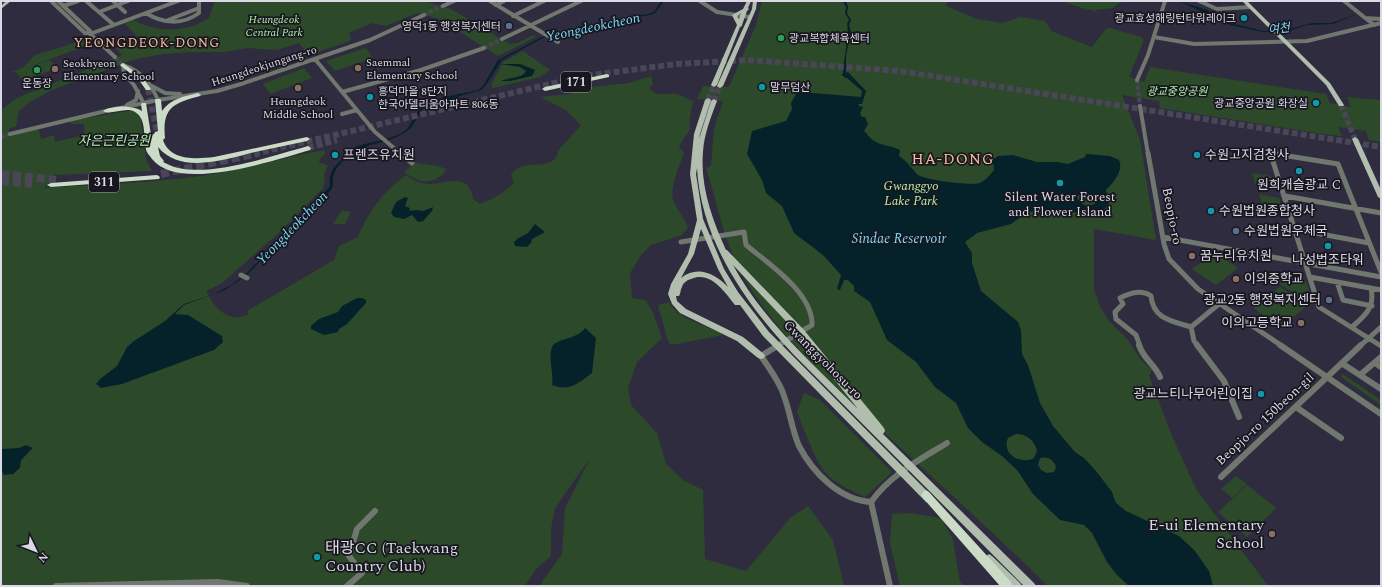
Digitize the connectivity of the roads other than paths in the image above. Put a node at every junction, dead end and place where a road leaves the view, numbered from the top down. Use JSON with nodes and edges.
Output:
{"nodes":[{"id":1,"x":9,"y":1,"type":"edge"},
{"id":2,"x":51,"y":1,"type":"edge"},
{"id":3,"x":58,"y":1,"type":"edge"},
{"id":4,"x":78,"y":1,"type":"edge"},
{"id":5,"x":86,"y":1,"type":"edge"},
{"id":6,"x":113,"y":1,"type":"edge"},
{"id":7,"x":128,"y":1,"type":"edge"},
{"id":8,"x":178,"y":1,"type":"edge"},
{"id":9,"x":199,"y":1,"type":"edge"},
{"id":10,"x":454,"y":1,"type":"edge"},
{"id":11,"x":490,"y":1,"type":"edge"},
{"id":12,"x":504,"y":1,"type":"edge"},
{"id":13,"x":544,"y":1,"type":"edge"},
{"id":14,"x":568,"y":1,"type":"edge"},
{"id":15,"x":581,"y":1,"type":"edge"},
{"id":16,"x":700,"y":1,"type":"edge"},
{"id":17,"x":749,"y":1,"type":"edge"},
{"id":18,"x":755,"y":1,"type":"edge"},
{"id":19,"x":1165,"y":1,"type":"edge"},
{"id":20,"x":1199,"y":1,"type":"edge"},
{"id":21,"x":1244,"y":1,"type":"edge"},
{"id":22,"x":1344,"y":1,"type":"edge"},
{"id":23,"x":574,"y":4,"type":"junction"},
{"id":24,"x":118,"y":5,"type":"junction"},
{"id":25,"x":496,"y":5,"type":"junction"},
{"id":26,"x":63,"y":6,"type":"junction"},
{"id":27,"x":443,"y":6,"type":"tunnel mouth"},
{"id":28,"x":1250,"y":7,"type":"junction"},
{"id":29,"x":1,"y":8,"type":"edge"},
{"id":30,"x":199,"y":8,"type":"junction"},
{"id":31,"x":747,"y":9,"type":"junction"},
{"id":32,"x":99,"y":12,"type":"junction"},
{"id":33,"x":125,"y":12,"type":"dead end"},
{"id":34,"x":146,"y":13,"type":"junction"},
{"id":35,"x":424,"y":15,"type":"tunnel mouth"},
{"id":36,"x":734,"y":15,"type":"junction"},
{"id":37,"x":513,"y":16,"type":"junction"},
{"id":38,"x":747,"y":17,"type":"junction"},
{"id":39,"x":1365,"y":17,"type":"junction"},
{"id":40,"x":1381,"y":19,"type":"edge"},
{"id":41,"x":166,"y":21,"type":"junction"},
{"id":42,"x":1381,"y":23,"type":"edge"},
{"id":43,"x":1374,"y":25,"type":"junction"},
{"id":44,"x":114,"y":26,"type":"junction"},
{"id":45,"x":530,"y":26,"type":"junction"},
{"id":46,"x":740,"y":26,"type":"junction"},
{"id":47,"x":89,"y":34,"type":"junction"},
{"id":48,"x":1154,"y":37,"type":"junction"},
{"id":49,"x":502,"y":39,"type":"tunnel mouth"},
{"id":50,"x":558,"y":42,"type":"dead end"},
{"id":51,"x":1286,"y":42,"type":"junction"},
{"id":52,"x":484,"y":48,"type":"tunnel mouth"},
{"id":53,"x":115,"y":57,"type":"tunnel mouth"},
{"id":54,"x":315,"y":59,"type":"junction"},
{"id":55,"x":123,"y":65,"type":"joint"},
{"id":56,"x":607,"y":76,"type":"dead end"},
{"id":57,"x":1137,"y":80,"type":"tunnel mouth"},
{"id":58,"x":149,"y":82,"type":"junction"},
{"id":59,"x":545,"y":89,"type":"dead end"},
{"id":60,"x":144,"y":90,"type":"junction"},
{"id":61,"x":342,"y":92,"type":"junction"},
{"id":62,"x":198,"y":95,"type":"junction"},
{"id":63,"x":158,"y":100,"type":"junction"},
{"id":64,"x":144,"y":104,"type":"junction"},
{"id":65,"x":1341,"y":105,"type":"tunnel mouth"},
{"id":66,"x":1140,"y":106,"type":"tunnel mouth"},
{"id":67,"x":357,"y":110,"type":"junction"},
{"id":68,"x":106,"y":111,"type":"junction"},
{"id":69,"x":342,"y":114,"type":"dead end"},
{"id":70,"x":147,"y":125,"type":"junction"},
{"id":71,"x":156,"y":132,"type":"junction"},
{"id":72,"x":10,"y":134,"type":"tunnel mouth"},
{"id":73,"x":307,"y":139,"type":"tunnel mouth"},
{"id":74,"x":1355,"y":140,"type":"tunnel mouth"},
{"id":75,"x":308,"y":148,"type":"tunnel mouth"},
{"id":76,"x":412,"y":163,"type":"dead end"},
{"id":77,"x":214,"y":171,"type":"junction"},
{"id":78,"x":159,"y":176,"type":"tunnel mouth"},
{"id":79,"x":54,"y":182,"type":"tunnel mouth"},
{"id":80,"x":1285,"y":196,"type":"junction"},
{"id":81,"x":1381,"y":196,"type":"edge"},
{"id":82,"x":1355,"y":208,"type":"junction"},
{"id":83,"x":1381,"y":213,"type":"edge"},
{"id":84,"x":700,"y":219,"type":"junction"},
{"id":85,"x":1294,"y":229,"type":"junction"},
{"id":86,"x":1163,"y":237,"type":"junction"},
{"id":87,"x":681,"y":242,"type":"dead end"},
{"id":88,"x":1369,"y":243,"type":"junction"},
{"id":89,"x":715,"y":246,"type":"junction"},
{"id":90,"x":1305,"y":264,"type":"junction"},
{"id":91,"x":1381,"y":272,"type":"edge"},
{"id":92,"x":241,"y":275,"type":"dead end"},
{"id":93,"x":1310,"y":277,"type":"junction"},
{"id":94,"x":1381,"y":277,"type":"edge"},
{"id":95,"x":246,"y":278,"type":"dead end"},
{"id":96,"x":1337,"y":282,"type":"junction"},
{"id":97,"x":1371,"y":288,"type":"junction"},
{"id":98,"x":1381,"y":290,"type":"edge"},
{"id":99,"x":1219,"y":304,"type":"junction"},
{"id":100,"x":1372,"y":306,"type":"junction"},
{"id":101,"x":751,"y":313,"type":"junction"},
{"id":102,"x":692,"y":315,"type":"junction"},
{"id":103,"x":1191,"y":327,"type":"junction"},
{"id":104,"x":1381,"y":327,"type":"edge"},
{"id":105,"x":1352,"y":328,"type":"junction"},
{"id":106,"x":801,"y":332,"type":"junction"},
{"id":107,"x":1369,"y":338,"type":"junction"},
{"id":108,"x":1381,"y":346,"type":"edge"},
{"id":109,"x":760,"y":356,"type":"junction"},
{"id":110,"x":1381,"y":357,"type":"edge"},
{"id":111,"x":1375,"y":363,"type":"junction"},
{"id":112,"x":1343,"y":364,"type":"junction"},
{"id":113,"x":1381,"y":367,"type":"edge"},
{"id":114,"x":1360,"y":375,"type":"junction"},
{"id":115,"x":1160,"y":377,"type":"dead end"},
{"id":116,"x":1326,"y":378,"type":"junction"},
{"id":117,"x":1381,"y":389,"type":"edge"},
{"id":118,"x":1296,"y":407,"type":"junction"},
{"id":119,"x":1381,"y":414,"type":"edge"},
{"id":120,"x":1239,"y":417,"type":"dead end"},
{"id":121,"x":1341,"y":438,"type":"dead end"},
{"id":122,"x":947,"y":443,"type":"dead end"},
{"id":123,"x":890,"y":444,"type":"junction"},
{"id":124,"x":1221,"y":477,"type":"dead end"},
{"id":125,"x":923,"y":492,"type":"junction"},
{"id":126,"x":871,"y":502,"type":"junction"},
{"id":127,"x":375,"y":511,"type":"dead end"},
{"id":128,"x":56,"y":586,"type":"edge"},
{"id":129,"x":247,"y":586,"type":"edge"},
{"id":130,"x":347,"y":586,"type":"edge"},
{"id":131,"x":890,"y":586,"type":"edge"},
{"id":132,"x":1007,"y":586,"type":"edge"},
{"id":133,"x":1016,"y":586,"type":"edge"},
{"id":134,"x":1031,"y":586,"type":"edge"}],
"edges":[{"from":1,"to":29,"type":"main road"},
{"from":2,"to":47,"type":"street"},
{"from":3,"to":26,"type":"street"},
{"from":4,"to":26,"type":"street"},
{"from":5,"to":32,"type":"street"},
{"from":6,"to":24,"type":"street"},
{"from":7,"to":24,"type":"street"},
{"from":8,"to":34,"type":"street"},
{"from":9,"to":30,"type":"street"},
{"from":10,"to":27,"type":"street"},
{"from":11,"to":25,"type":"street"},
{"from":12,"to":25,"type":"street"},
{"from":13,"to":37,"type":"street"},
{"from":14,"to":23,"type":"street"},
{"from":15,"to":23,"type":"street"},
{"from":16,"to":36,"type":"street"},
{"from":17,"to":31,"type":"main road"},
{"from":18,"to":38,"type":"main road"},
{"from":19,"to":48,"type":"street"},
{"from":20,"to":28,"type":"street"},
{"from":21,"to":28,"type":"main road"},
{"from":22,"to":39,"type":"street"},
{"from":23,"to":45,"type":"street"},
{"from":24,"to":32,"type":"street"},
{"from":24,"to":33,"type":"street"},
{"from":25,"to":37,"type":"street"},
{"from":26,"to":47,"type":"street"},
{"from":28,"to":51,"type":"main road"},
{"from":30,"to":41,"type":"street"},
{"from":30,"to":41,"type":"street"},
{"from":31,"to":36,"type":"main road"},
{"from":31,"to":38,"type":"main road"},
{"from":32,"to":44,"type":"street"},
{"from":34,"to":41,"type":"street"},
{"from":34,"to":44,"type":"street"},
{"from":35,"to":54,"type":"street","name":"Heungdeokjungang-ro"},
{"from":36,"to":38,"type":"street"},
{"from":36,"to":46,"type":"main road"},
{"from":37,"to":45,"type":"street"},
{"from":38,"to":46,"type":"main road"},
{"from":38,"to":46,"type":"main road"},
{"from":39,"to":40,"type":"street"},
{"from":39,"to":43,"type":"street"},
{"from":42,"to":43,"type":"street"},
{"from":43,"to":51,"type":"street"},
{"from":44,"to":47,"type":"street"},
{"from":45,"to":49,"type":"street"},
{"from":45,"to":50,"type":"street"},
{"from":47,"to":53,"type":"street"},
{"from":48,"to":51,"type":"street"},
{"from":48,"to":57,"type":"street"},
{"from":51,"to":65,"type":"main road"},
{"from":52,"to":61,"type":"street"},
{"from":54,"to":61,"type":"street"},
{"from":54,"to":62,"type":"street","name":"Heungdeokjungang-ro"},
{"from":55,"to":58,"type":"street"},
{"from":55,"to":60,"type":"highway"},
{"from":56,"to":59,"type":"highway","number":"171"},
{"from":58,"to":62,"type":"street"},
{"from":58,"to":63,"type":"street"},
{"from":60,"to":64,"type":"street"},
{"from":60,"to":68,"type":"street"},
{"from":61,"to":67,"type":"street"},
{"from":62,"to":63,"type":"street","name":"Heungdeokjungang-ro"},
{"from":62,"to":71,"type":"highway"},
{"from":63,"to":64,"type":"street","name":"Heungdeokjungang-ro"},
{"from":63,"to":71,"type":"highway"},
{"from":64,"to":68,"type":"street","name":"Heungdeokjungang-ro"},
{"from":64,"to":70,"type":"highway"},
{"from":66,"to":86,"type":"street","name":"Beopjo-ro"},
{"from":67,"to":69,"type":"street"},
{"from":67,"to":76,"type":"street"},
{"from":68,"to":70,"type":"highway"},
{"from":68,"to":72,"type":"street","name":"Heungdeokjungang-ro"},
{"from":70,"to":77,"type":"highway"},
{"from":71,"to":73,"type":"highway"},
{"from":71,"to":77,"type":"highway"},
{"from":74,"to":81,"type":"main road"},
{"from":75,"to":77,"type":"highway"},
{"from":78,"to":79,"type":"highway","number":"311"},
{"from":80,"to":82,"type":"street"},
{"from":80,"to":82,"type":"street"},
{"from":80,"to":85,"type":"street"},
{"from":82,"to":83,"type":"street"},
{"from":82,"to":88,"type":"street"},
{"from":84,"to":89,"type":"main road","name":"Gwanggyohosu-ro"},
{"from":84,"to":89,"type":"main road","name":"Gwanggyohosu-ro"},
{"from":84,"to":102,"type":"main road"},
{"from":85,"to":88,"type":"street"},
{"from":85,"to":90,"type":"street"},
{"from":86,"to":90,"type":"street"},
{"from":86,"to":99,"type":"street","name":"Beopjo-ro"},
{"from":87,"to":106,"type":"street"},
{"from":88,"to":91,"type":"street"},
{"from":89,"to":101,"type":"main road","name":"Gwanggyohosu-ro"},
{"from":89,"to":106,"type":"main road"},
{"from":89,"to":123,"type":"main road","name":"Gwanggyohosu-ro"},
{"from":90,"to":93,"type":"street"},
{"from":90,"to":94,"type":"street"},
{"from":92,"to":95,"type":"street"},
{"from":93,"to":96,"type":"street"},
{"from":93,"to":105,"type":"street"},
{"from":96,"to":97,"type":"street"},
{"from":96,"to":100,"type":"street"},
{"from":97,"to":98,"type":"street"},
{"from":97,"to":100,"type":"street"},
{"from":99,"to":103,"type":"street"},
{"from":99,"to":116,"type":"street","name":"Beopjo-ro"},
{"from":100,"to":105,"type":"street"},
{"from":101,"to":102,"type":"main road"},
{"from":101,"to":125,"type":"main road","name":"Gwanggyohosu-ro"},
{"from":102,"to":109,"type":"main road"},
{"from":103,"to":115,"type":"street"},
{"from":103,"to":120,"type":"street"},
{"from":104,"to":107,"type":"street","name":"Beopjo-ro 150beon-gil"},
{"from":105,"to":107,"type":"street"},
{"from":106,"to":109,"type":"street"},
{"from":106,"to":123,"type":"main road"},
{"from":107,"to":108,"type":"street"},
{"from":107,"to":112,"type":"street","name":"Beopjo-ro 150beon-gil"},
{"from":109,"to":126,"type":"street"},
{"from":110,"to":111,"type":"street"},
{"from":111,"to":113,"type":"street"},
{"from":111,"to":114,"type":"street"},
{"from":112,"to":114,"type":"street"},
{"from":112,"to":116,"type":"street","name":"Beopjo-ro 150beon-gil"},
{"from":114,"to":117,"type":"street"},
{"from":116,"to":118,"type":"street","name":"Beopjo-ro 150beon-gil"},
{"from":116,"to":119,"type":"street","name":"Beopjo-ro"},
{"from":118,"to":121,"type":"street"},
{"from":118,"to":124,"type":"street","name":"Beopjo-ro 150beon-gil"},
{"from":122,"to":126,"type":"street"},
{"from":123,"to":134,"type":"main road","name":"Gwanggyohosu-ro"},
{"from":125,"to":132,"type":"highway"},
{"from":125,"to":133,"type":"main road","name":"Gwanggyohosu-ro"},
{"from":126,"to":131,"type":"street"},
{"from":127,"to":130,"type":"street"},
{"from":128,"to":129,"type":"street"}]}
